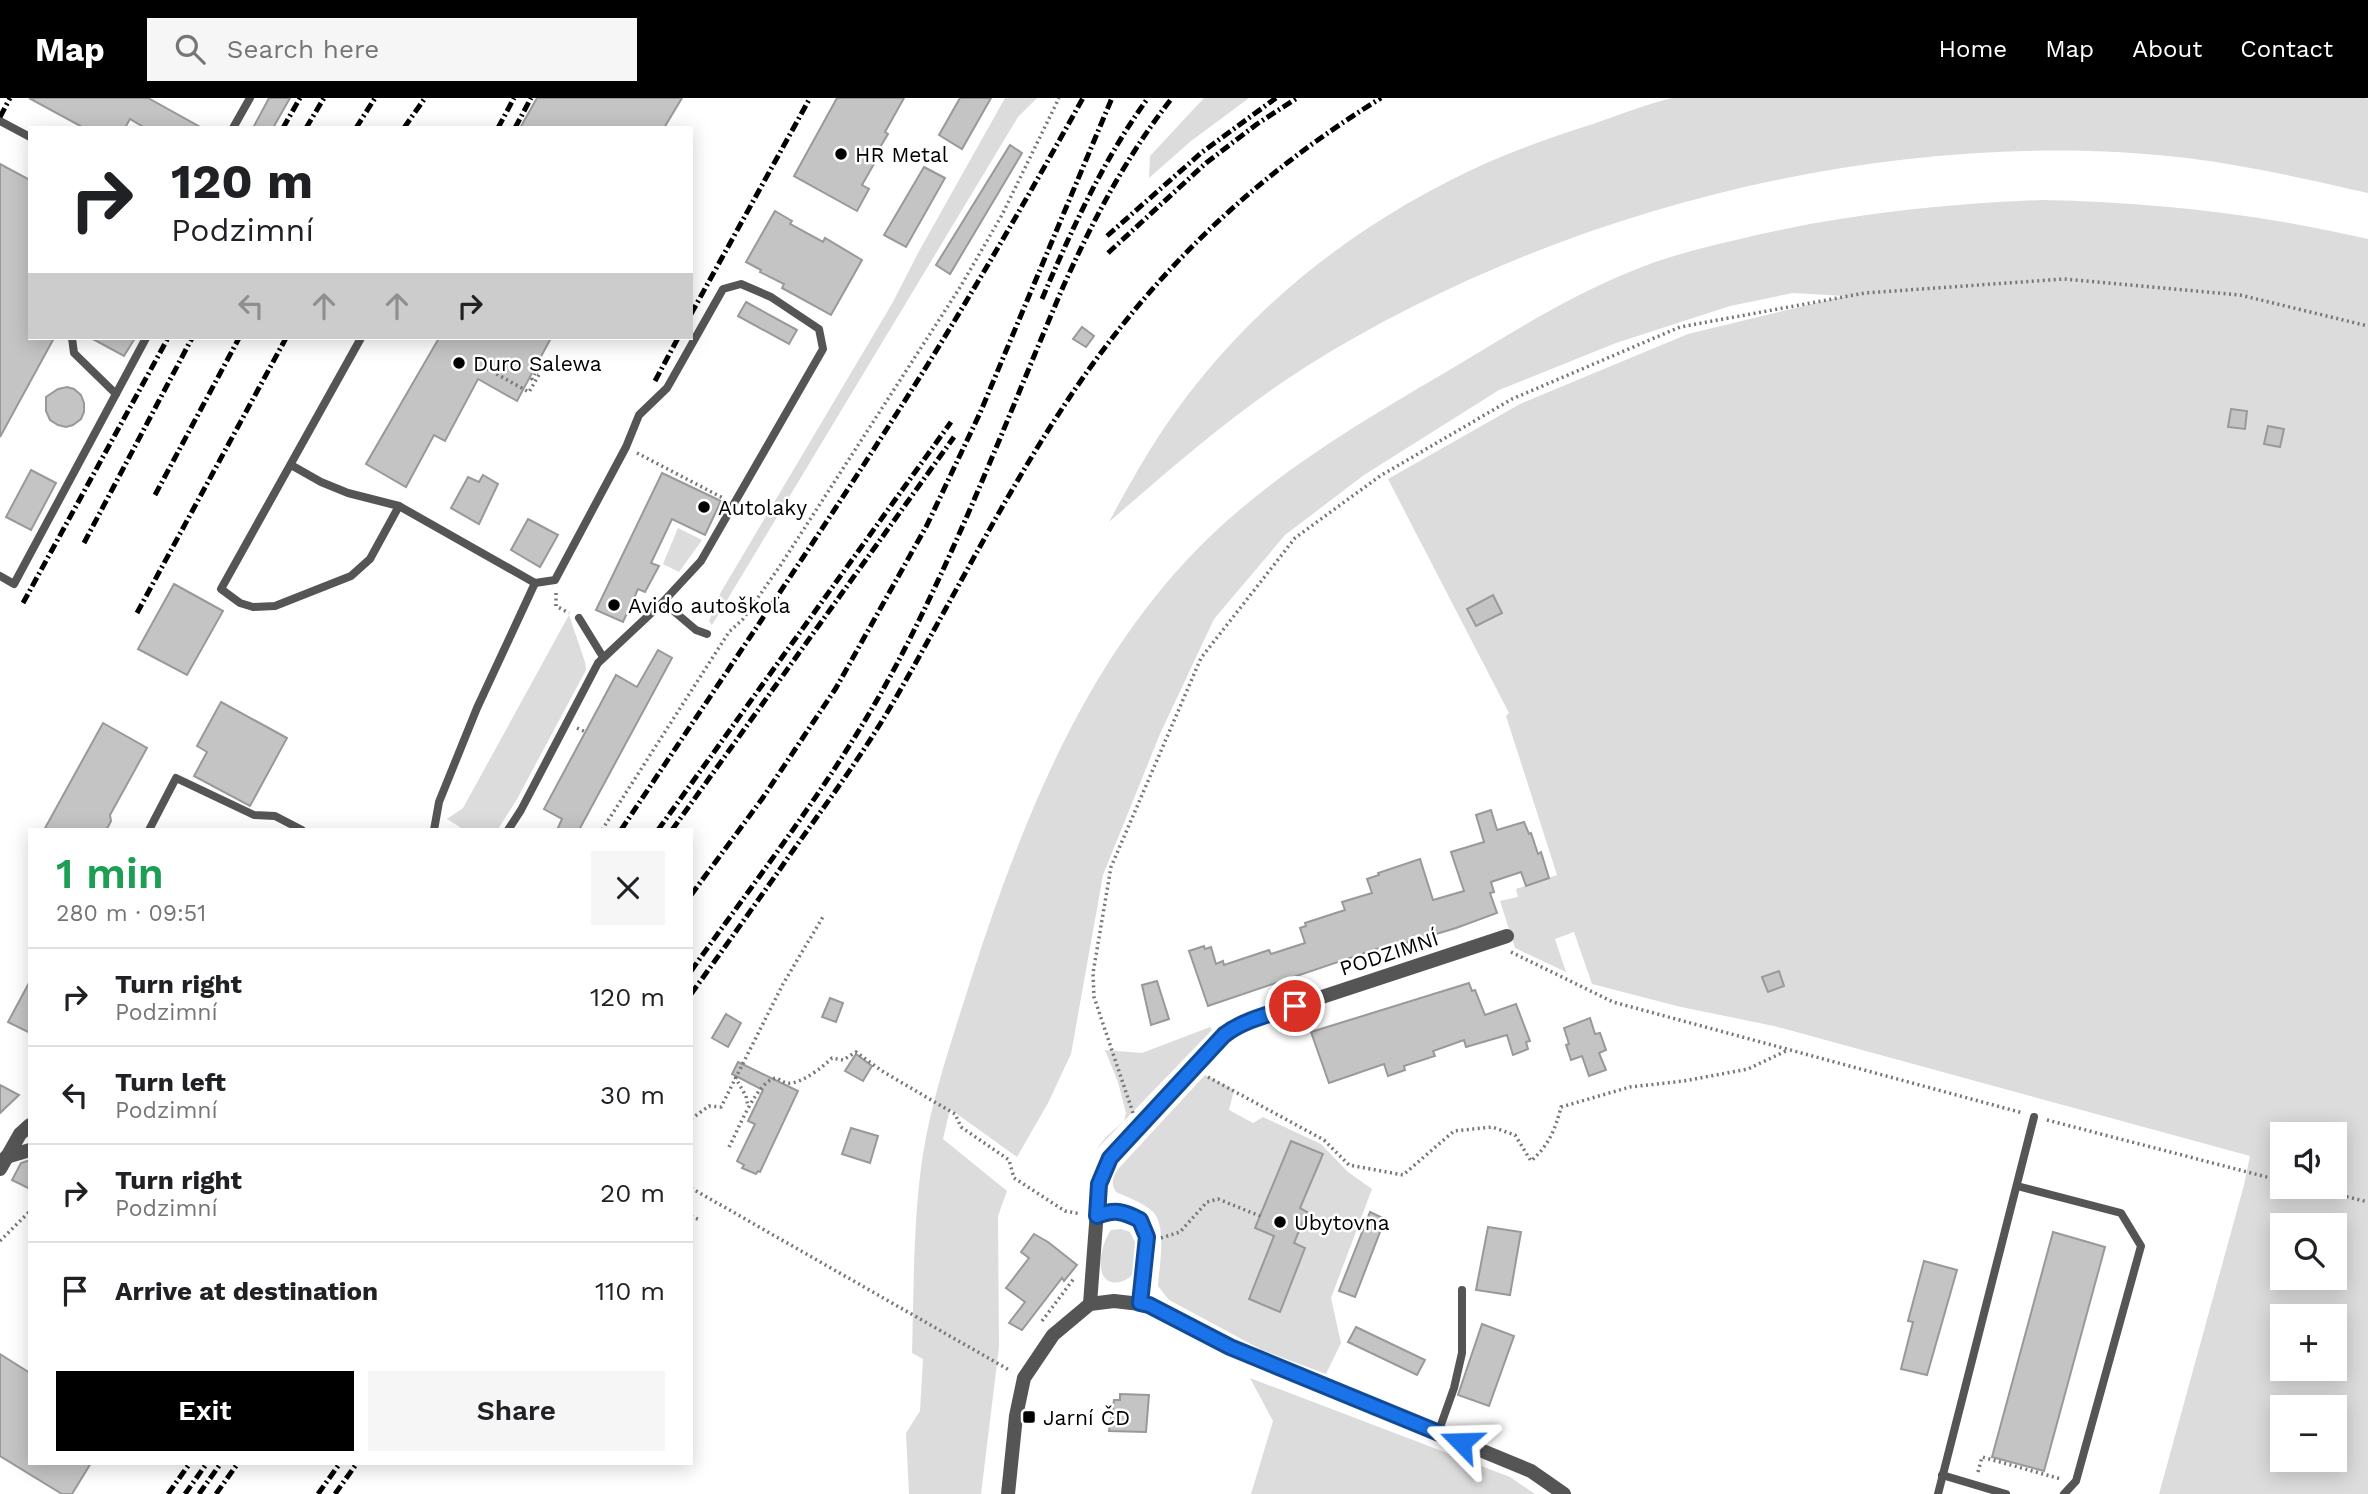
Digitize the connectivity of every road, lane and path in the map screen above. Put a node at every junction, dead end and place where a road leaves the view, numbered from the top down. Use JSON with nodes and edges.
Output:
{"nodes":[{"id":1,"x":250,"y":98,"type":"edge"},
{"id":2,"x":1059,"y":98,"type":"edge"},
{"id":3,"x":0,"y":121,"type":"edge"},
{"id":4,"x":234,"y":126,"type":"edge"},
{"id":5,"x":28,"y":136,"type":"edge"},
{"id":6,"x":2368,"y":326,"type":"edge"},
{"id":7,"x":72,"y":340,"type":"edge"},
{"id":8,"x":145,"y":340,"type":"edge"},
{"id":9,"x":360,"y":340,"type":"edge"},
{"id":10,"x":482,"y":366,"type":"dead end"},
{"id":11,"x":535,"y":381,"type":"dead end"},
{"id":12,"x":116,"y":394,"type":"junction"},
{"id":13,"x":645,"y":457,"type":"dead end"},
{"id":14,"x":291,"y":465,"type":"junction"},
{"id":15,"x":734,"y":504,"type":"junction"},
{"id":16,"x":399,"y":506,"type":"junction"},
{"id":17,"x":0,"y":576,"type":"edge"},
{"id":18,"x":535,"y":583,"type":"junction"},
{"id":19,"x":663,"y":603,"type":"junction"},
{"id":20,"x":579,"y":618,"type":"dead end"},
{"id":21,"x":706,"y":634,"type":"dead end"},
{"id":22,"x":603,"y":657,"type":"junction"},
{"id":23,"x":150,"y":828,"type":"edge"},
{"id":24,"x":298,"y":828,"type":"edge"},
{"id":25,"x":434,"y":828,"type":"edge"},
{"id":26,"x":509,"y":828,"type":"edge"},
{"id":27,"x":603,"y":828,"type":"edge"},
{"id":28,"x":824,"y":915,"type":"dead end"},
{"id":29,"x":1507,"y":936,"type":"dead end"},
{"id":30,"x":1490,"y":942,"type":"junction"},
{"id":31,"x":1790,"y":1050,"type":"junction"},
{"id":32,"x":1194,"y":1069,"type":"junction"},
{"id":33,"x":735,"y":1077,"type":"junction"},
{"id":34,"x":748,"y":1108,"type":"junction"},
{"id":35,"x":1143,"y":1108,"type":"dead end"},
{"id":36,"x":2034,"y":1116,"type":"junction"},
{"id":37,"x":693,"y":1118,"type":"edge"},
{"id":38,"x":28,"y":1127,"type":"edge"},
{"id":39,"x":729,"y":1147,"type":"dead end"},
{"id":40,"x":28,"y":1151,"type":"edge"},
{"id":41,"x":3,"y":1163,"type":"edge"},
{"id":42,"x":2270,"y":1178,"type":"edge"},
{"id":43,"x":2017,"y":1186,"type":"junction"},
{"id":44,"x":693,"y":1189,"type":"edge"},
{"id":45,"x":2347,"y":1197,"type":"edge"},
{"id":46,"x":2368,"y":1202,"type":"edge"},
{"id":47,"x":28,"y":1212,"type":"edge"},
{"id":48,"x":1065,"y":1212,"type":"dead end"},
{"id":49,"x":1097,"y":1216,"type":"junction"},
{"id":50,"x":1260,"y":1216,"type":"dead end"},
{"id":51,"x":693,"y":1217,"type":"edge"},
{"id":52,"x":700,"y":1220,"type":"dead end"},
{"id":53,"x":1159,"y":1232,"type":"dead end"},
{"id":54,"x":0,"y":1241,"type":"edge"},
{"id":55,"x":1080,"y":1271,"type":"dead end"},
{"id":56,"x":1462,"y":1290,"type":"dead end"},
{"id":57,"x":1140,"y":1303,"type":"junction"},
{"id":58,"x":1090,"y":1304,"type":"junction"},
{"id":59,"x":1040,"y":1325,"type":"dead end"},
{"id":60,"x":1010,"y":1370,"type":"dead end"},
{"id":61,"x":1438,"y":1433,"type":"junction"},
{"id":62,"x":1942,"y":1475,"type":"junction"},
{"id":63,"x":2075,"y":1483,"type":"junction"},
{"id":64,"x":1974,"y":1485,"type":"junction"},
{"id":65,"x":1008,"y":1494,"type":"edge"},
{"id":66,"x":1564,"y":1494,"type":"edge"},
{"id":67,"x":1938,"y":1494,"type":"edge"},
{"id":68,"x":2006,"y":1494,"type":"edge"},
{"id":69,"x":2064,"y":1494,"type":"edge"}],
"edges":[{"from":1,"to":4,"type":"lane"},
{"from":2,"to":27,"type":"path"},
{"from":3,"to":5,"type":"lane"},
{"from":6,"to":35,"type":"path"},
{"from":7,"to":12,"type":"lane"},
{"from":8,"to":12,"type":"lane"},
{"from":9,"to":14,"type":"lane"},
{"from":10,"to":11,"type":"path"},
{"from":12,"to":17,"type":"lane"},
{"from":13,"to":15,"type":"path"},
{"from":14,"to":16,"type":"lane"},
{"from":14,"to":16,"type":"lane"},
{"from":15,"to":18,"type":"lane"},
{"from":15,"to":19,"type":"lane"},
{"from":16,"to":18,"type":"lane"},
{"from":18,"to":25,"type":"lane"},
{"from":19,"to":21,"type":"lane"},
{"from":19,"to":22,"type":"lane"},
{"from":20,"to":22,"type":"lane"},
{"from":22,"to":26,"type":"lane"},
{"from":23,"to":24,"type":"lane"},
{"from":28,"to":33,"type":"path"},
{"from":29,"to":30,"type":"street","name":"PODZIMNÍ"},
{"from":30,"to":31,"type":"path"},
{"from":30,"to":32,"type":"street","name":"PODZIMNÍ"},
{"from":31,"to":32,"type":"path"},
{"from":31,"to":36,"type":"path"},
{"from":32,"to":49,"type":"street","name":"PODZIMNÍ"},
{"from":33,"to":34,"type":"path"},
{"from":33,"to":37,"type":"path"},
{"from":34,"to":39,"type":"path"},
{"from":34,"to":48,"type":"path"},
{"from":36,"to":42,"type":"path"},
{"from":36,"to":43,"type":"lane"},
{"from":38,"to":41,"type":"street"},
{"from":40,"to":41,"type":"street"},
{"from":43,"to":62,"type":"lane"},
{"from":43,"to":63,"type":"lane"},
{"from":44,"to":60,"type":"path"},
{"from":45,"to":46,"type":"path"},
{"from":47,"to":54,"type":"path"},
{"from":49,"to":57,"type":"street"},
{"from":49,"to":58,"type":"street","name":"PODZIMNÍ"},
{"from":50,"to":53,"type":"path"},
{"from":51,"to":52,"type":"path"},
{"from":55,"to":59,"type":"path"},
{"from":56,"to":61,"type":"lane"},
{"from":57,"to":58,"type":"street"},
{"from":57,"to":61,"type":"street"},
{"from":58,"to":65,"type":"street"},
{"from":61,"to":66,"type":"street"},
{"from":62,"to":64,"type":"lane"},
{"from":62,"to":67,"type":"lane"},
{"from":63,"to":64,"type":"path"},
{"from":63,"to":69,"type":"lane"},
{"from":64,"to":68,"type":"lane"}]}
